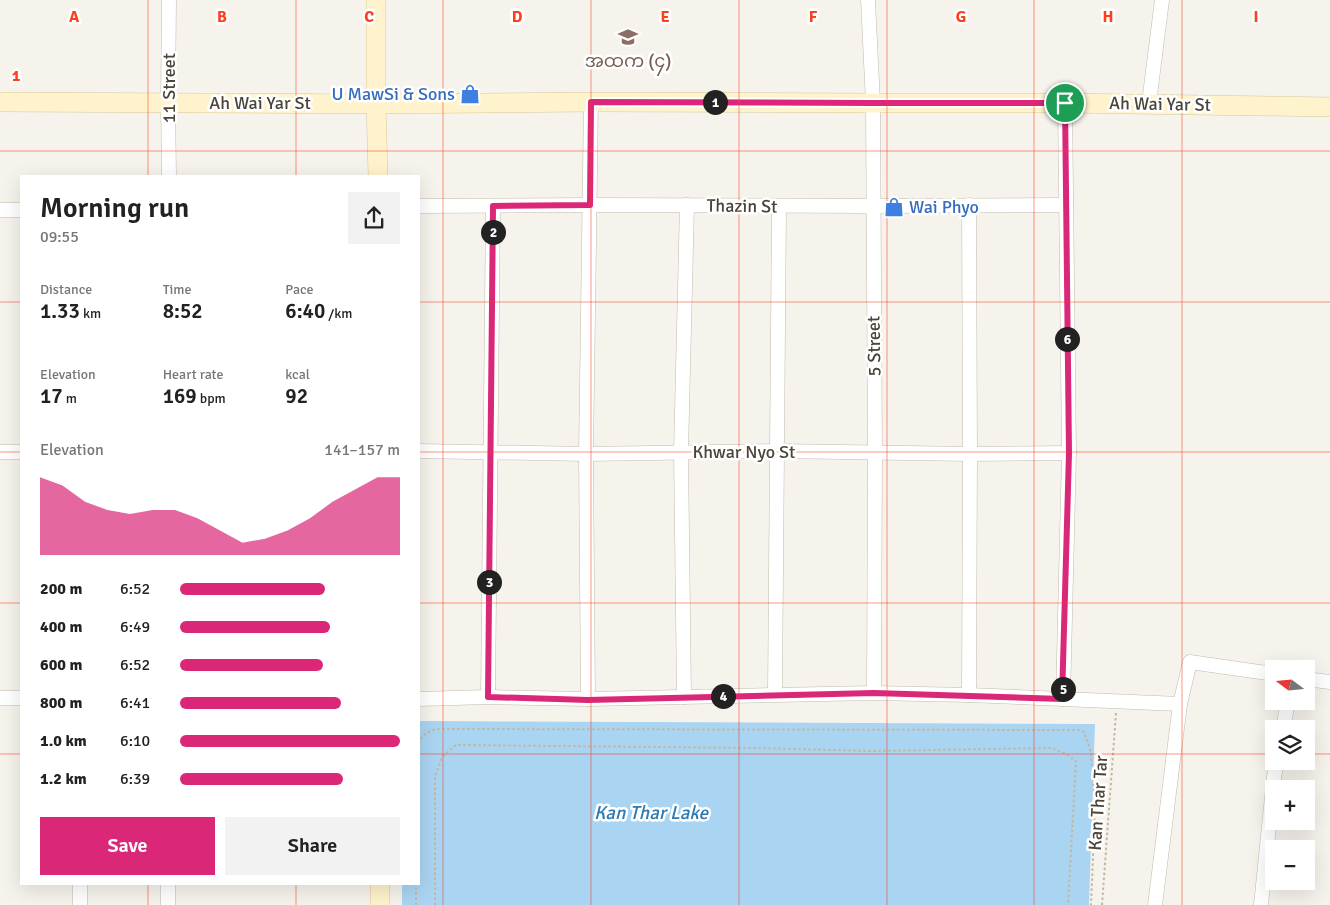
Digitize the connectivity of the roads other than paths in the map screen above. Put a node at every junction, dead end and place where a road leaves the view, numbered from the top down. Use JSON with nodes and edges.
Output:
{"nodes":[{"id":1,"x":169,"y":0,"type":"edge"},
{"id":2,"x":376,"y":0,"type":"edge"},
{"id":3,"x":868,"y":0,"type":"edge"},
{"id":4,"x":1162,"y":0,"type":"edge"},
{"id":5,"x":0,"y":102,"type":"edge"},
{"id":6,"x":591,"y":102,"type":"junction"},
{"id":7,"x":168,"y":103,"type":"junction"},
{"id":8,"x":873,"y":103,"type":"junction"},
{"id":9,"x":1065,"y":103,"type":"junction"},
{"id":10,"x":1149,"y":103,"type":"junction"},
{"id":11,"x":376,"y":104,"type":"junction"},
{"id":12,"x":1330,"y":107,"type":"edge"},
{"id":13,"x":169,"y":175,"type":"edge"},
{"id":14,"x":378,"y":175,"type":"edge"},
{"id":15,"x":590,"y":205,"type":"junction"},
{"id":16,"x":687,"y":205,"type":"junction"},
{"id":17,"x":969,"y":205,"type":"junction"},
{"id":18,"x":1066,"y":205,"type":"junction"},
{"id":19,"x":420,"y":206,"type":"edge"},
{"id":20,"x":493,"y":206,"type":"junction"},
{"id":21,"x":779,"y":206,"type":"junction"},
{"id":22,"x":872,"y":206,"type":"junction"},
{"id":23,"x":0,"y":210,"type":"edge"},
{"id":24,"x":20,"y":210,"type":"edge"},
{"id":25,"x":420,"y":451,"type":"edge"},
{"id":26,"x":777,"y":451,"type":"junction"},
{"id":27,"x":0,"y":452,"type":"edge"},
{"id":28,"x":20,"y":452,"type":"edge"},
{"id":29,"x":490,"y":452,"type":"junction"},
{"id":30,"x":681,"y":452,"type":"junction"},
{"id":31,"x":875,"y":453,"type":"junction"},
{"id":32,"x":1069,"y":453,"type":"junction"},
{"id":33,"x":586,"y":454,"type":"junction"},
{"id":34,"x":970,"y":454,"type":"junction"},
{"id":35,"x":1265,"y":673,"type":"edge"},
{"id":36,"x":1315,"y":680,"type":"edge"},
{"id":37,"x":1330,"y":682,"type":"edge"},
{"id":38,"x":874,"y":693,"type":"junction"},
{"id":39,"x":775,"y":694,"type":"junction"},
{"id":40,"x":969,"y":695,"type":"junction"},
{"id":41,"x":488,"y":697,"type":"junction"},
{"id":42,"x":684,"y":697,"type":"junction"},
{"id":43,"x":0,"y":698,"type":"edge"},
{"id":44,"x":20,"y":698,"type":"edge"},
{"id":45,"x":420,"y":699,"type":"edge"},
{"id":46,"x":1062,"y":699,"type":"junction"},
{"id":47,"x":588,"y":700,"type":"junction"},
{"id":48,"x":1180,"y":704,"type":"junction"},
{"id":49,"x":1275,"y":770,"type":"edge"},
{"id":50,"x":80,"y":885,"type":"edge"},
{"id":51,"x":168,"y":885,"type":"edge"},
{"id":52,"x":380,"y":885,"type":"edge"},
{"id":53,"x":80,"y":905,"type":"edge"},
{"id":54,"x":168,"y":905,"type":"edge"},
{"id":55,"x":380,"y":905,"type":"edge"},
{"id":56,"x":1155,"y":905,"type":"edge"},
{"id":57,"x":1261,"y":905,"type":"edge"}],
"edges":[{"from":1,"to":7,"type":"street","name":"11 Street"},
{"from":2,"to":11,"type":"street"},
{"from":3,"to":8,"type":"street","name":"5 Street"},
{"from":4,"to":10,"type":"street"},
{"from":5,"to":7,"type":"street","name":"Ah Wai Yar St"},
{"from":6,"to":8,"type":"street","name":"Ah Wai Yar St"},
{"from":6,"to":11,"type":"street","name":"Ah Wai Yar St"},
{"from":6,"to":15,"type":"street"},
{"from":7,"to":11,"type":"street","name":"Ah Wai Yar St"},
{"from":7,"to":13,"type":"street","name":"11 Street"},
{"from":8,"to":9,"type":"street","name":"Ah Wai Yar St"},
{"from":8,"to":22,"type":"street","name":"5 Street"},
{"from":9,"to":10,"type":"street","name":"Ah Wai Yar St"},
{"from":9,"to":18,"type":"street"},
{"from":10,"to":12,"type":"street","name":"Ah Wai Yar St"},
{"from":11,"to":14,"type":"street"},
{"from":15,"to":16,"type":"street","name":"Thazin St"},
{"from":15,"to":20,"type":"street","name":"Thazin St"},
{"from":15,"to":33,"type":"street"},
{"from":16,"to":21,"type":"street","name":"Thazin St"},
{"from":16,"to":30,"type":"street"},
{"from":17,"to":18,"type":"street","name":"Thazin St"},
{"from":17,"to":22,"type":"street","name":"Thazin St"},
{"from":17,"to":34,"type":"street"},
{"from":18,"to":32,"type":"street"},
{"from":19,"to":20,"type":"street","name":"Thazin St"},
{"from":20,"to":29,"type":"street"},
{"from":21,"to":22,"type":"street","name":"Thazin St"},
{"from":21,"to":26,"type":"street"},
{"from":22,"to":31,"type":"street","name":"5 Street"},
{"from":23,"to":24,"type":"street"},
{"from":25,"to":29,"type":"street","name":"Khwar Nyo St"},
{"from":26,"to":30,"type":"street","name":"Khwar Nyo St"},
{"from":26,"to":31,"type":"street","name":"Khwar Nyo St"},
{"from":26,"to":39,"type":"street"},
{"from":27,"to":28,"type":"street"},
{"from":29,"to":33,"type":"street","name":"Khwar Nyo St"},
{"from":29,"to":41,"type":"street"},
{"from":30,"to":33,"type":"street","name":"Khwar Nyo St"},
{"from":30,"to":42,"type":"street"},
{"from":31,"to":34,"type":"street","name":"Khwar Nyo St"},
{"from":31,"to":38,"type":"street","name":"5 Street"},
{"from":32,"to":34,"type":"street","name":"Khwar Nyo St"},
{"from":32,"to":46,"type":"street"},
{"from":33,"to":47,"type":"street"},
{"from":34,"to":40,"type":"street"},
{"from":35,"to":48,"type":"street"},
{"from":36,"to":37,"type":"street"},
{"from":38,"to":39,"type":"street"},
{"from":38,"to":40,"type":"street"},
{"from":39,"to":42,"type":"street"},
{"from":40,"to":46,"type":"street"},
{"from":41,"to":45,"type":"street"},
{"from":41,"to":47,"type":"street"},
{"from":42,"to":47,"type":"street"},
{"from":43,"to":44,"type":"street"},
{"from":46,"to":48,"type":"street"},
{"from":48,"to":56,"type":"street"},
{"from":49,"to":57,"type":"street"},
{"from":50,"to":53,"type":"street"},
{"from":51,"to":54,"type":"street"},
{"from":52,"to":55,"type":"street"}]}
